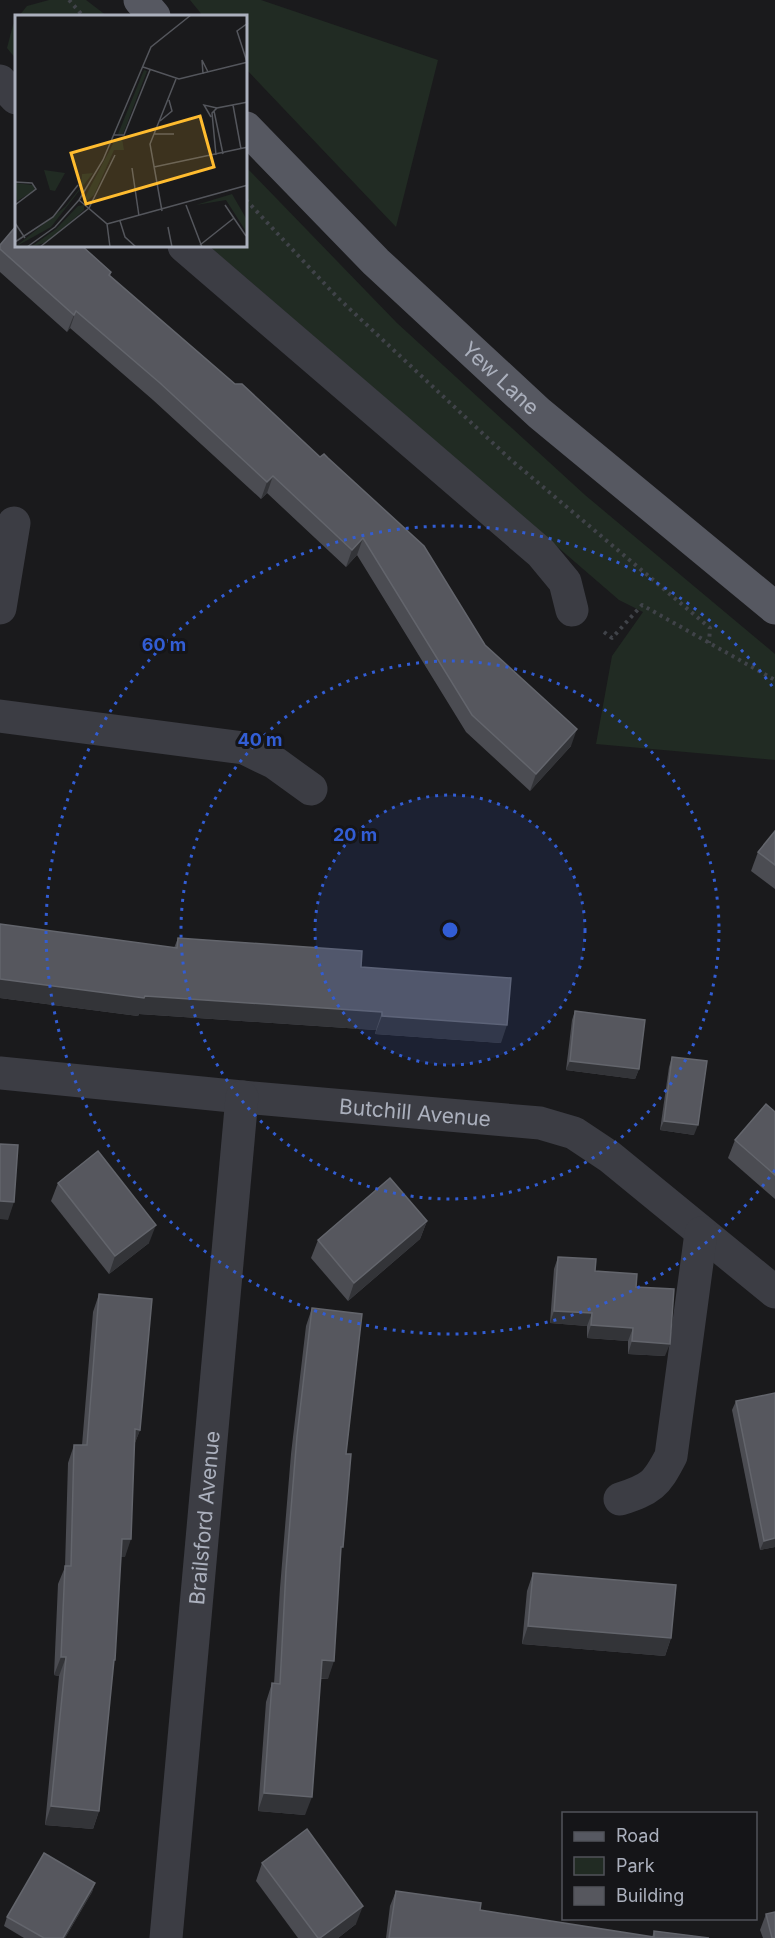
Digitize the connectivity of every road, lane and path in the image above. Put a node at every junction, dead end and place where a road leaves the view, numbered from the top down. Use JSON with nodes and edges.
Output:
{"nodes":[{"id":1,"x":69,"y":0,"type":"edge"},
{"id":2,"x":140,"y":0,"type":"edge"},
{"id":3,"x":82,"y":15,"type":"edge"},
{"id":4,"x":153,"y":15,"type":"edge"},
{"id":5,"x":0,"y":81,"type":"edge"},
{"id":6,"x":15,"y":97,"type":"edge"},
{"id":7,"x":248,"y":130,"type":"edge"},
{"id":8,"x":248,"y":202,"type":"edge"},
{"id":9,"x":186,"y":248,"type":"edge"},
{"id":10,"x":14,"y":523,"type":"dead end"},
{"id":11,"x":0,"y":608,"type":"edge"},
{"id":12,"x":775,"y":608,"type":"edge"},
{"id":13,"x":572,"y":610,"type":"joint"},
{"id":14,"x":709,"y":643,"type":"junction"},
{"id":15,"x":775,"y":680,"type":"edge"},
{"id":16,"x":0,"y":716,"type":"edge"},
{"id":17,"x":310,"y":789,"type":"dead end"},
{"id":18,"x":0,"y":1073,"type":"edge"},
{"id":19,"x":242,"y":1097,"type":"junction"},
{"id":20,"x":701,"y":1233,"type":"junction"},
{"id":21,"x":775,"y":1292,"type":"edge"},
{"id":22,"x":620,"y":1499,"type":"dead end"},
{"id":23,"x":166,"y":1938,"type":"edge"}],
"edges":[{"from":1,"to":3,"type":"path"},
{"from":2,"to":4,"type":"main road"},
{"from":5,"to":6,"type":"street"},
{"from":7,"to":12,"type":"main road","name":"Yew Lane"},
{"from":8,"to":14,"type":"path"},
{"from":9,"to":13,"type":"street"},
{"from":10,"to":11,"type":"street"},
{"from":13,"to":14,"type":"path"},
{"from":14,"to":15,"type":"path"},
{"from":16,"to":17,"type":"street"},
{"from":18,"to":19,"type":"street","name":"Butchill Avenue"},
{"from":19,"to":20,"type":"street","name":"Butchill Avenue"},
{"from":19,"to":23,"type":"street","name":"Brailsford Avenue"},
{"from":20,"to":21,"type":"street","name":"Butchill Avenue"},
{"from":20,"to":22,"type":"street"}]}
